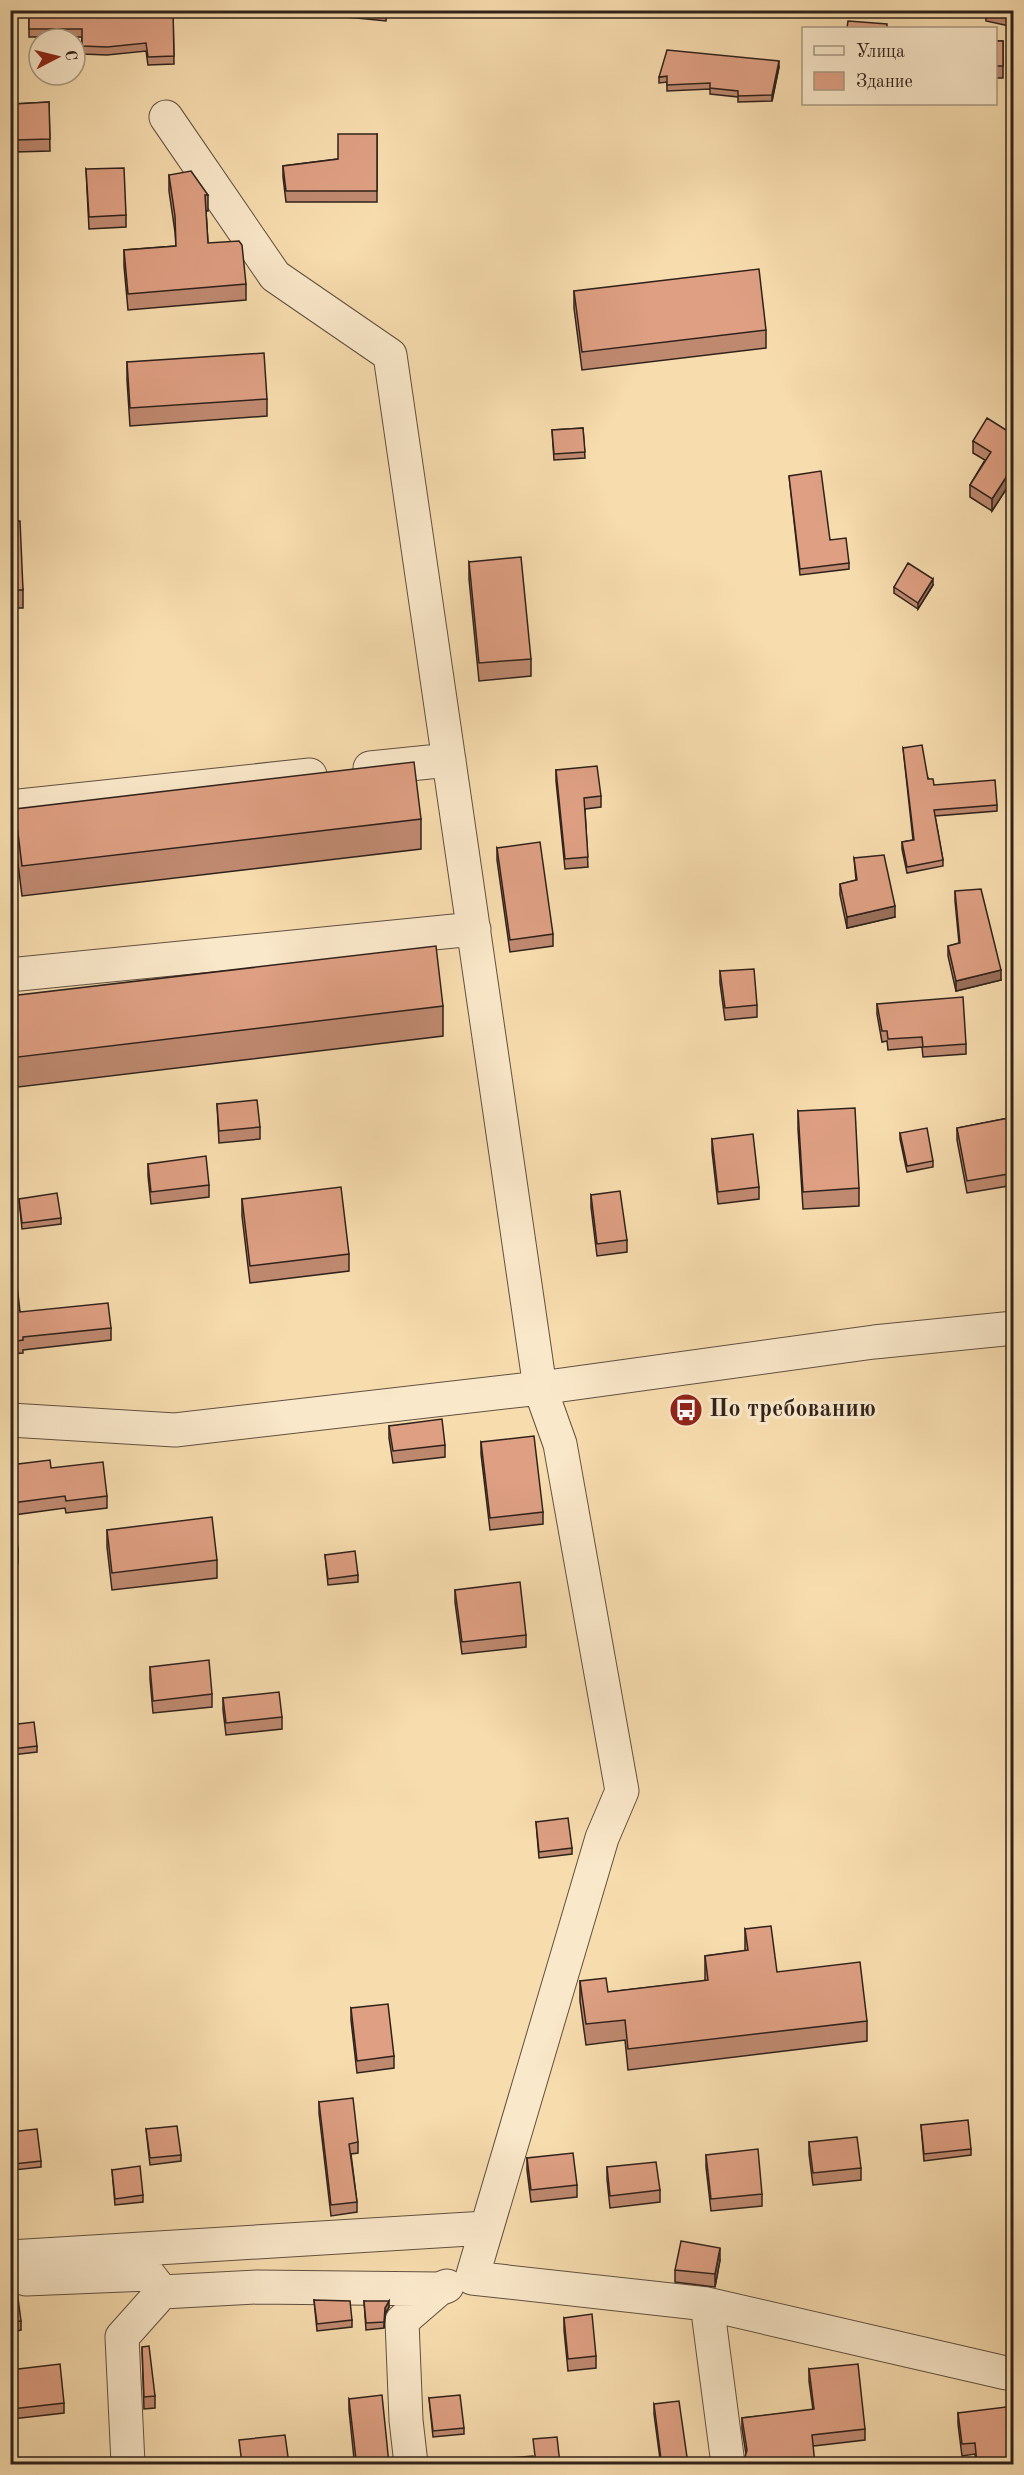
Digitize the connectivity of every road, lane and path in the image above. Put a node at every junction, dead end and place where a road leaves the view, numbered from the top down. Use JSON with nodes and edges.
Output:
{"nodes":[{"id":1,"x":166,"y":117,"type":"dead end"},
{"id":2,"x":449,"y":760,"type":"junction"},
{"id":3,"x":10,"y":807,"type":"edge"},
{"id":4,"x":474,"y":929,"type":"junction"},
{"id":5,"x":19,"y":974,"type":"dead end"},
{"id":6,"x":1014,"y":1328,"type":"edge"},
{"id":7,"x":540,"y":1388,"type":"junction"},
{"id":8,"x":10,"y":1420,"type":"edge"},
{"id":9,"x":486,"y":2228,"type":"junction"},
{"id":10,"x":10,"y":2258,"type":"edge"},
{"id":11,"x":472,"y":2278,"type":"junction"},
{"id":12,"x":10,"y":2280,"type":"edge"},
{"id":13,"x":439,"y":2289,"type":"junction"},
{"id":14,"x":162,"y":2292,"type":"junction"},
{"id":15,"x":707,"y":2304,"type":"junction"},
{"id":16,"x":1014,"y":2372,"type":"edge"},
{"id":17,"x":128,"y":2464,"type":"edge"},
{"id":18,"x":411,"y":2464,"type":"edge"},
{"id":19,"x":728,"y":2464,"type":"edge"}],
"edges":[{"from":1,"to":2,"type":"street"},
{"from":2,"to":3,"type":"street"},
{"from":2,"to":4,"type":"street"},
{"from":4,"to":5,"type":"street"},
{"from":4,"to":7,"type":"street"},
{"from":6,"to":7,"type":"street"},
{"from":7,"to":8,"type":"street"},
{"from":7,"to":9,"type":"street"},
{"from":9,"to":10,"type":"street"},
{"from":9,"to":11,"type":"street"},
{"from":11,"to":13,"type":"street"},
{"from":11,"to":15,"type":"street"},
{"from":12,"to":14,"type":"street"},
{"from":13,"to":14,"type":"street"},
{"from":13,"to":18,"type":"street"},
{"from":14,"to":17,"type":"street"},
{"from":15,"to":16,"type":"street"},
{"from":15,"to":19,"type":"street"}]}
